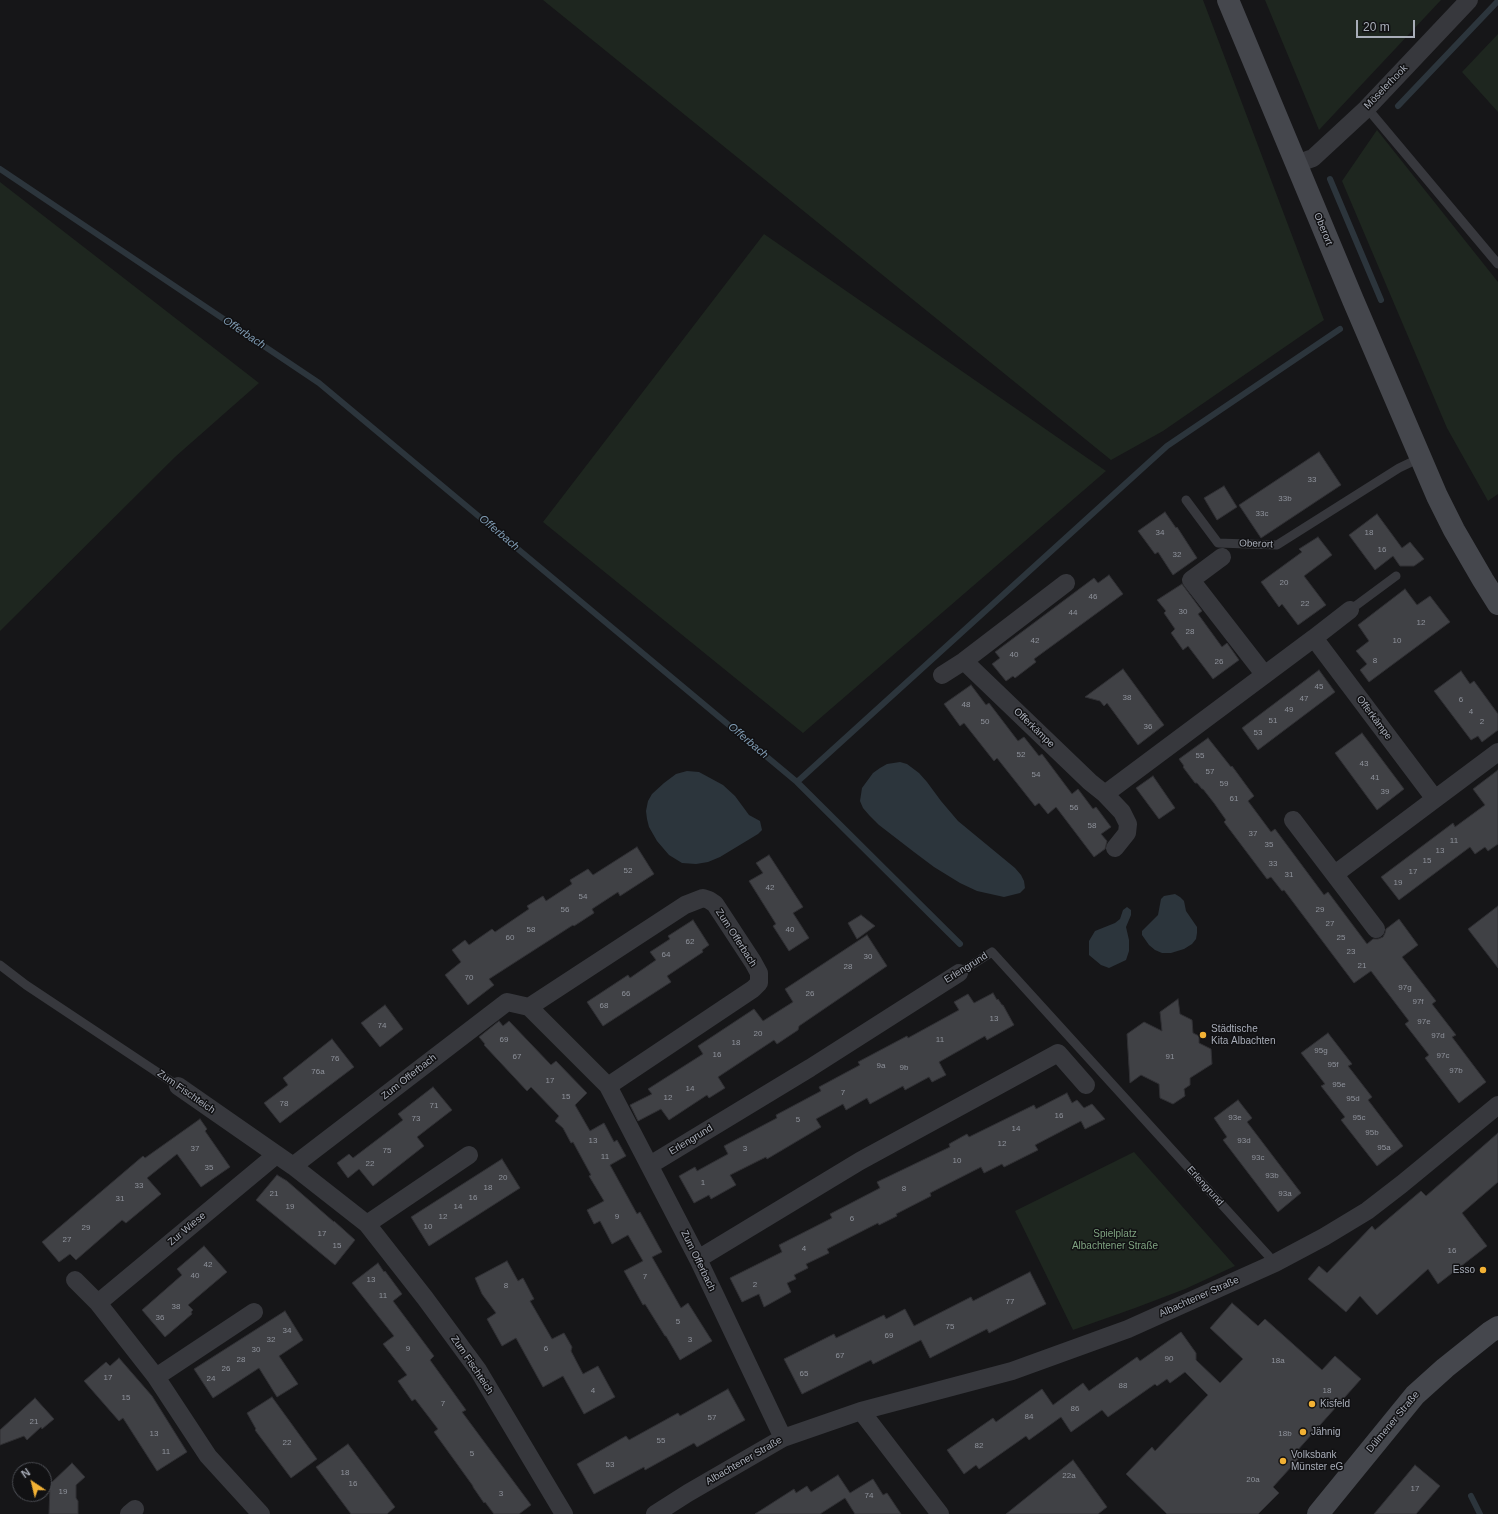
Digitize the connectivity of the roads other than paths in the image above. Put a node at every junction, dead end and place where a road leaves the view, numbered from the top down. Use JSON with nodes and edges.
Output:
{"nodes":[{"id":1,"x":1228,"y":0,"type":"edge"},
{"id":2,"x":1469,"y":0,"type":"edge"},
{"id":3,"x":1367,"y":108,"type":"junction"},
{"id":4,"x":1296,"y":164,"type":"junction"},
{"id":5,"x":1498,"y":264,"type":"edge"},
{"id":6,"x":1420,"y":458,"type":"junction"},
{"id":7,"x":1186,"y":500,"type":"dead end"},
{"id":8,"x":1222,"y":557,"type":"dead end"},
{"id":9,"x":1396,"y":576,"type":"dead end"},
{"id":10,"x":1066,"y":583,"type":"dead end"},
{"id":11,"x":1498,"y":604,"type":"edge"},
{"id":12,"x":1350,"y":610,"type":"joint"},
{"id":13,"x":1314,"y":638,"type":"junction"},
{"id":14,"x":964,"y":661,"type":"junction"},
{"id":15,"x":942,"y":674,"type":"dead end"},
{"id":16,"x":1264,"y":674,"type":"junction"},
{"id":17,"x":1498,"y":752,"type":"edge"},
{"id":18,"x":1105,"y":794,"type":"junction"},
{"id":19,"x":1435,"y":799,"type":"junction"},
{"id":20,"x":1293,"y":820,"type":"dead end"},
{"id":21,"x":1115,"y":848,"type":"dead end"},
{"id":22,"x":1334,"y":874,"type":"junction"},
{"id":23,"x":1376,"y":929,"type":"dead end"},
{"id":24,"x":0,"y":965,"type":"edge"},
{"id":25,"x":959,"y":972,"type":"joint"},
{"id":26,"x":529,"y":1007,"type":"junction"},
{"id":27,"x":1086,"y":1085,"type":"dead end"},
{"id":28,"x":178,"y":1086,"type":"joint"},
{"id":29,"x":608,"y":1086,"type":"junction"},
{"id":30,"x":1498,"y":1105,"type":"edge"},
{"id":31,"x":276,"y":1155,"type":"junction"},
{"id":32,"x":469,"y":1155,"type":"dead end"},
{"id":33,"x":650,"y":1165,"type":"junction"},
{"id":34,"x":293,"y":1166,"type":"junction"},
{"id":35,"x":367,"y":1224,"type":"junction"},
{"id":36,"x":698,"y":1259,"type":"junction"},
{"id":37,"x":1275,"y":1263,"type":"junction"},
{"id":38,"x":75,"y":1280,"type":"dead end"},
{"id":39,"x":98,"y":1304,"type":"junction"},
{"id":40,"x":254,"y":1312,"type":"dead end"},
{"id":41,"x":1498,"y":1327,"type":"edge"},
{"id":42,"x":156,"y":1378,"type":"junction"},
{"id":43,"x":861,"y":1411,"type":"junction"},
{"id":44,"x":783,"y":1438,"type":"junction"},
{"id":45,"x":261,"y":1514,"type":"edge"},
{"id":46,"x":564,"y":1514,"type":"edge"},
{"id":47,"x":655,"y":1514,"type":"edge"},
{"id":48,"x":940,"y":1514,"type":"edge"},
{"id":49,"x":1318,"y":1514,"type":"edge"}],
"edges":[{"from":1,"to":4,"type":"main road","name":"Oberort"},
{"from":2,"to":3,"type":"street","name":"Möselerhook"},
{"from":3,"to":4,"type":"street","name":"Möselerhook"},
{"from":3,"to":5,"type":"lane"},
{"from":4,"to":6,"type":"main road","name":"Oberort"},
{"from":6,"to":7,"type":"lane","name":"Oberort"},
{"from":6,"to":11,"type":"main road","name":"Oberort"},
{"from":8,"to":16,"type":"street"},
{"from":9,"to":12,"type":"lane"},
{"from":10,"to":14,"type":"street"},
{"from":12,"to":13,"type":"street"},
{"from":13,"to":16,"type":"street"},
{"from":13,"to":19,"type":"street","name":"Offerkämpe"},
{"from":14,"to":15,"type":"street"},
{"from":14,"to":18,"type":"street","name":"Offerkämpe"},
{"from":16,"to":18,"type":"street"},
{"from":17,"to":19,"type":"street"},
{"from":18,"to":21,"type":"street","name":"Offerkämpe"},
{"from":19,"to":22,"type":"street"},
{"from":20,"to":22,"type":"street"},
{"from":22,"to":23,"type":"street"},
{"from":24,"to":28,"type":"lane","name":"Zum Fischteich"},
{"from":25,"to":33,"type":"street","name":"Erlengrund"},
{"from":25,"to":37,"type":"lane","name":"Erlengrund"},
{"from":26,"to":29,"type":"street","name":"Zum Offerbach"},
{"from":26,"to":29,"type":"street","name":"Zum Offerbach"},
{"from":26,"to":34,"type":"street","name":"Zum Offerbach"},
{"from":27,"to":36,"type":"street"},
{"from":28,"to":31,"type":"street","name":"Zum Fischteich"},
{"from":29,"to":33,"type":"street","name":"Zum Offerbach"},
{"from":30,"to":37,"type":"street","name":"Albachtener Straße"},
{"from":31,"to":34,"type":"street","name":"Zum Fischteich"},
{"from":31,"to":39,"type":"street","name":"Zur Wiese"},
{"from":32,"to":35,"type":"street"},
{"from":33,"to":36,"type":"street","name":"Zum Offerbach"},
{"from":34,"to":35,"type":"street","name":"Zum Fischteich"},
{"from":35,"to":46,"type":"street","name":"Zum Fischteich"},
{"from":36,"to":44,"type":"street","name":"Zum Offerbach"},
{"from":37,"to":43,"type":"street","name":"Albachtener Straße"},
{"from":38,"to":39,"type":"street"},
{"from":39,"to":42,"type":"street"},
{"from":40,"to":42,"type":"street"},
{"from":41,"to":49,"type":"main road","name":"Dülmener Straße"},
{"from":42,"to":45,"type":"street"},
{"from":43,"to":44,"type":"street","name":"Albachtener Straße"},
{"from":43,"to":48,"type":"street"},
{"from":44,"to":47,"type":"street","name":"Albachtener Straße"}]}
